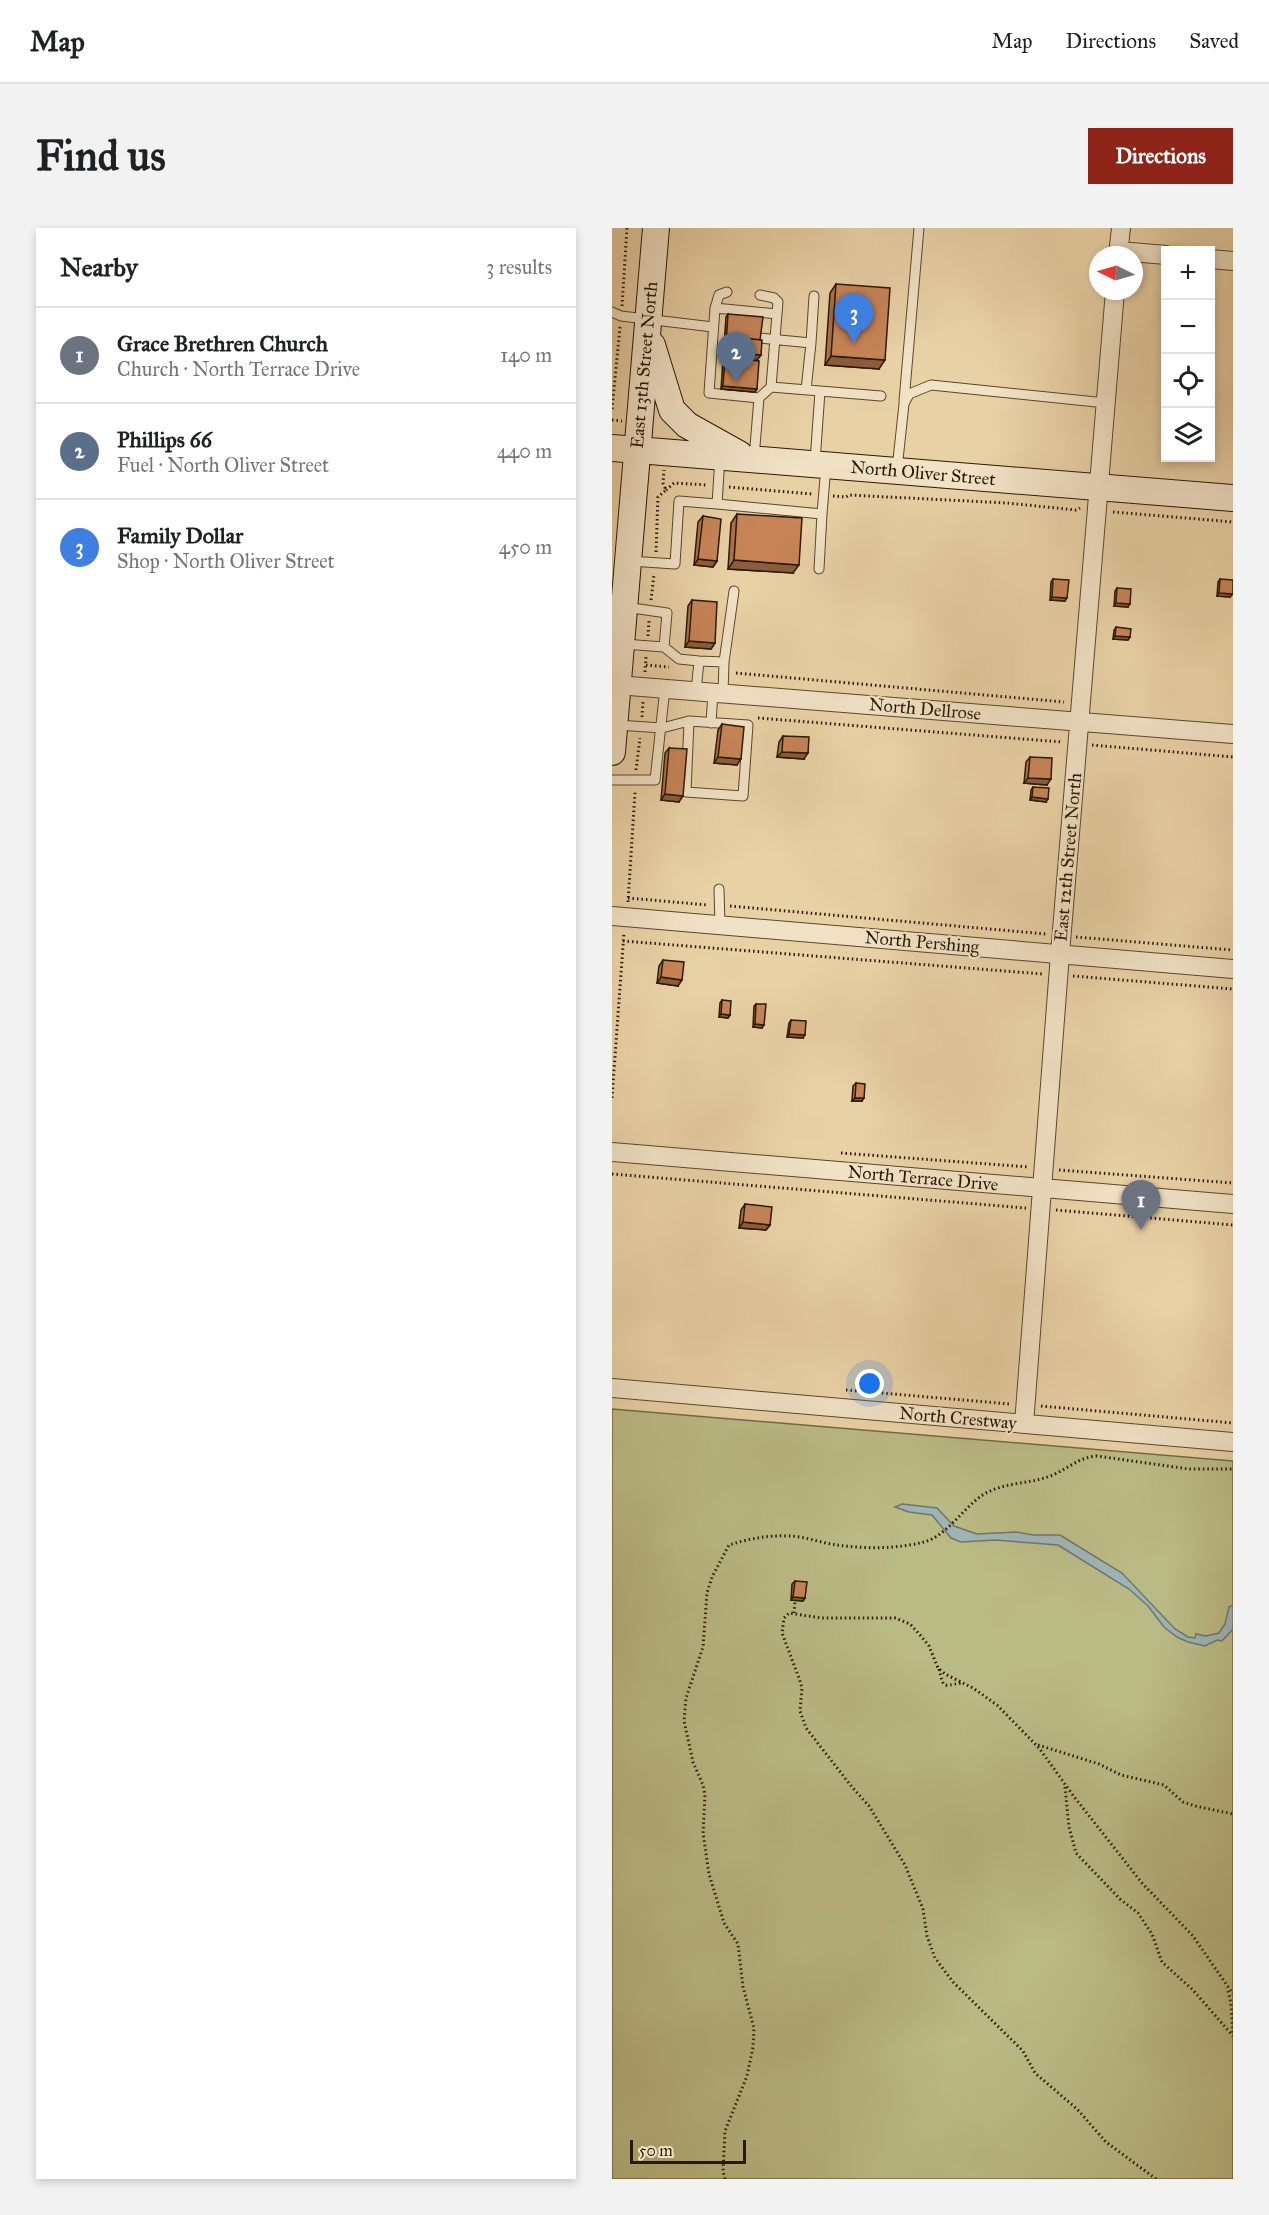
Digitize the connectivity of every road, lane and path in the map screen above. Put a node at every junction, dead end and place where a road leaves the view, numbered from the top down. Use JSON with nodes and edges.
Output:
{"nodes":[{"id":1,"x":656,"y":228,"type":"edge"},
{"id":2,"x":919,"y":228,"type":"edge"},
{"id":3,"x":1121,"y":228,"type":"edge"},
{"id":4,"x":1120,"y":246,"type":"edge"},
{"id":5,"x":1143,"y":254,"type":"edge"},
{"id":6,"x":1161,"y":255,"type":"edge"},
{"id":7,"x":1215,"y":259,"type":"edge"},
{"id":8,"x":1233,"y":261,"type":"edge"},
{"id":9,"x":727,"y":292,"type":"dead end"},
{"id":10,"x":760,"y":295,"type":"dead end"},
{"id":11,"x":814,"y":296,"type":"dead end"},
{"id":12,"x":1114,"y":300,"type":"edge"},
{"id":13,"x":715,"y":308,"type":"junction"},
{"id":14,"x":612,"y":312,"type":"edge"},
{"id":15,"x":777,"y":314,"type":"junction"},
{"id":16,"x":648,"y":324,"type":"junction"},
{"id":17,"x":713,"y":330,"type":"junction"},
{"id":18,"x":724,"y":335,"type":"edge"},
{"id":19,"x":759,"y":338,"type":"edge"},
{"id":20,"x":775,"y":339,"type":"junction"},
{"id":21,"x":811,"y":343,"type":"junction"},
{"id":22,"x":711,"y":369,"type":"junction"},
{"id":23,"x":722,"y":371,"type":"edge"},
{"id":24,"x":771,"y":387,"type":"junction"},
{"id":25,"x":806,"y":390,"type":"junction"},
{"id":26,"x":820,"y":391,"type":"junction"},
{"id":27,"x":881,"y":396,"type":"dead end"},
{"id":28,"x":759,"y":398,"type":"junction"},
{"id":29,"x":1106,"y":403,"type":"junction"},
{"id":30,"x":904,"y":404,"type":"junction"},
{"id":31,"x":624,"y":449,"type":"edge"},
{"id":32,"x":720,"y":457,"type":"junction"},
{"id":33,"x":752,"y":459,"type":"junction"},
{"id":34,"x":820,"y":465,"type":"junction"},
{"id":35,"x":897,"y":471,"type":"junction"},
{"id":36,"x":718,"y":486,"type":"junction"},
{"id":37,"x":666,"y":490,"type":"dead end"},
{"id":38,"x":824,"y":495,"type":"junction"},
{"id":39,"x":1233,"y":498,"type":"edge"},
{"id":40,"x":1098,"y":499,"type":"junction"},
{"id":41,"x":717,"y":504,"type":"junction"},
{"id":42,"x":822,"y":514,"type":"junction"},
{"id":43,"x":1233,"y":522,"type":"edge"},
{"id":44,"x":627,"y":561,"type":"junction"},
{"id":45,"x":819,"y":569,"type":"dead end"},
{"id":46,"x":734,"y":591,"type":"dead end"},
{"id":47,"x":620,"y":623,"type":"edge"},
{"id":48,"x":664,"y":647,"type":"junction"},
{"id":49,"x":646,"y":665,"type":"dead end"},
{"id":50,"x":699,"y":665,"type":"junction"},
{"id":51,"x":724,"y":667,"type":"junction"},
{"id":52,"x":617,"y":685,"type":"junction"},
{"id":53,"x":665,"y":688,"type":"junction"},
{"id":54,"x":711,"y":692,"type":"junction"},
{"id":55,"x":642,"y":709,"type":"dead end"},
{"id":56,"x":663,"y":711,"type":"junction"},
{"id":57,"x":1079,"y":713,"type":"junction"},
{"id":58,"x":747,"y":717,"type":"dead end"},
{"id":59,"x":689,"y":721,"type":"junction"},
{"id":60,"x":711,"y":723,"type":"junction"},
{"id":61,"x":614,"y":725,"type":"junction"},
{"id":62,"x":662,"y":728,"type":"junction"},
{"id":63,"x":1233,"y":734,"type":"edge"},
{"id":64,"x":1077,"y":744,"type":"junction"},
{"id":65,"x":612,"y":752,"type":"edge"},
{"id":66,"x":1233,"y":757,"type":"edge"},
{"id":67,"x":612,"y":780,"type":"edge"},
{"id":68,"x":719,"y":889,"type":"dead end"},
{"id":69,"x":628,"y":898,"type":"dead end"},
{"id":70,"x":719,"y":906,"type":"junction"},
{"id":71,"x":612,"y":916,"type":"edge"},
{"id":72,"x":720,"y":925,"type":"junction"},
{"id":73,"x":1061,"y":935,"type":"junction"},
{"id":74,"x":623,"y":940,"type":"dead end"},
{"id":75,"x":1233,"y":950,"type":"edge"},
{"id":76,"x":1060,"y":954,"type":"junction"},
{"id":77,"x":1233,"y":969,"type":"edge"},
{"id":78,"x":1058,"y":975,"type":"junction"},
{"id":79,"x":1233,"y":988,"type":"edge"},
{"id":80,"x":612,"y":1152,"type":"edge"},
{"id":81,"x":839,"y":1153,"type":"dead end"},
{"id":82,"x":1042,"y":1168,"type":"junction"},
{"id":83,"x":612,"y":1174,"type":"edge"},
{"id":84,"x":1233,"y":1183,"type":"edge"},
{"id":85,"x":1041,"y":1188,"type":"junction"},
{"id":86,"x":1233,"y":1204,"type":"edge"},
{"id":87,"x":1039,"y":1209,"type":"junction"},
{"id":88,"x":1233,"y":1225,"type":"edge"},
{"id":89,"x":612,"y":1388,"type":"edge"},
{"id":90,"x":839,"y":1390,"type":"dead end"},
{"id":91,"x":1026,"y":1405,"type":"junction"},
{"id":92,"x":1233,"y":1423,"type":"edge"},
{"id":93,"x":1024,"y":1424,"type":"junction"},
{"id":94,"x":1233,"y":1442,"type":"edge"},
{"id":95,"x":1233,"y":1469,"type":"edge"},
{"id":96,"x":795,"y":1601,"type":"edge"},
{"id":97,"x":794,"y":1614,"type":"junction"},
{"id":98,"x":938,"y":1668,"type":"junction"},
{"id":99,"x":962,"y":1683,"type":"junction"},
{"id":100,"x":1029,"y":1739,"type":"junction"},
{"id":101,"x":1065,"y":1785,"type":"junction"},
{"id":102,"x":1233,"y":1814,"type":"edge"},
{"id":103,"x":1228,"y":1988,"type":"junction"},
{"id":104,"x":1233,"y":1994,"type":"edge"},
{"id":105,"x":724,"y":2179,"type":"edge"},
{"id":106,"x":1156,"y":2179,"type":"edge"}],
"edges":[{"from":1,"to":16,"type":"main road","name":"East 13th Street North"},
{"from":2,"to":30,"type":"lane"},
{"from":3,"to":4,"type":"street"},
{"from":5,"to":6,"type":"street"},
{"from":7,"to":8,"type":"street"},
{"from":9,"to":13,"type":"lane"},
{"from":10,"to":15,"type":"lane"},
{"from":11,"to":21,"type":"lane"},
{"from":12,"to":29,"type":"street","name":"East 12th Street North"},
{"from":13,"to":15,"type":"lane"},
{"from":13,"to":17,"type":"lane"},
{"from":14,"to":16,"type":"lane"},
{"from":15,"to":20,"type":"lane"},
{"from":16,"to":17,"type":"lane"},
{"from":16,"to":31,"type":"main road","name":"East 13th Street North"},
{"from":16,"to":33,"type":"main road"},
{"from":17,"to":18,"type":"lane"},
{"from":17,"to":22,"type":"lane"},
{"from":19,"to":20,"type":"lane"},
{"from":20,"to":21,"type":"lane"},
{"from":20,"to":24,"type":"lane"},
{"from":21,"to":25,"type":"lane"},
{"from":22,"to":23,"type":"lane"},
{"from":22,"to":28,"type":"lane"},
{"from":24,"to":25,"type":"lane"},
{"from":24,"to":28,"type":"lane"},
{"from":25,"to":26,"type":"lane"},
{"from":26,"to":27,"type":"lane"},
{"from":26,"to":34,"type":"lane"},
{"from":28,"to":33,"type":"lane"},
{"from":29,"to":30,"type":"lane"},
{"from":29,"to":40,"type":"street","name":"East 12th Street North"},
{"from":30,"to":35,"type":"lane"},
{"from":31,"to":32,"type":"main road","name":"North Oliver Street"},
{"from":31,"to":44,"type":"main road","name":"East 13th Street North"},
{"from":32,"to":33,"type":"main road","name":"North Oliver Street"},
{"from":32,"to":36,"type":"lane"},
{"from":33,"to":34,"type":"main road","name":"North Oliver Street"},
{"from":34,"to":35,"type":"main road","name":"North Oliver Street"},
{"from":34,"to":38,"type":"lane"},
{"from":35,"to":40,"type":"main road","name":"North Oliver Street"},
{"from":36,"to":37,"type":"path"},
{"from":36,"to":38,"type":"path"},
{"from":36,"to":41,"type":"lane"},
{"from":38,"to":40,"type":"path"},
{"from":38,"to":42,"type":"lane"},
{"from":39,"to":40,"type":"main road","name":"North Oliver Street"},
{"from":40,"to":43,"type":"path"},
{"from":40,"to":57,"type":"street","name":"East 12th Street North"},
{"from":41,"to":42,"type":"lane"},
{"from":41,"to":44,"type":"lane"},
{"from":42,"to":45,"type":"lane"},
{"from":44,"to":47,"type":"main road","name":"East 13th Street North"},
{"from":46,"to":51,"type":"lane"},
{"from":47,"to":48,"type":"lane"},
{"from":47,"to":48,"type":"lane"},
{"from":47,"to":52,"type":"main road","name":"East 13th Street North"},
{"from":48,"to":50,"type":"lane"},
{"from":49,"to":50,"type":"path"},
{"from":50,"to":51,"type":"lane"},
{"from":50,"to":54,"type":"lane"},
{"from":51,"to":54,"type":"lane"},
{"from":51,"to":57,"type":"path"},
{"from":52,"to":53,"type":"street","name":"North Dellrose"},
{"from":52,"to":61,"type":"main road","name":"East 13th Street North"},
{"from":53,"to":54,"type":"street","name":"North Dellrose"},
{"from":53,"to":56,"type":"lane"},
{"from":54,"to":57,"type":"street","name":"North Dellrose"},
{"from":54,"to":60,"type":"lane"},
{"from":55,"to":56,"type":"path"},
{"from":56,"to":62,"type":"lane"},
{"from":57,"to":63,"type":"street","name":"North Dellrose"},
{"from":57,"to":64,"type":"street","name":"East 12th Street North"},
{"from":58,"to":64,"type":"path"},
{"from":59,"to":60,"type":"lane"},
{"from":59,"to":60,"type":"lane"},
{"from":59,"to":62,"type":"lane"},
{"from":61,"to":62,"type":"lane"},
{"from":61,"to":65,"type":"main road","name":"East 13th Street North"},
{"from":62,"to":67,"type":"lane"},
{"from":64,"to":66,"type":"path"},
{"from":64,"to":73,"type":"street","name":"East 12th Street North"},
{"from":68,"to":70,"type":"lane"},
{"from":69,"to":70,"type":"path"},
{"from":70,"to":72,"type":"lane"},
{"from":70,"to":73,"type":"path"},
{"from":71,"to":72,"type":"street","name":"North Pershing"},
{"from":72,"to":76,"type":"street","name":"North Pershing"},
{"from":73,"to":75,"type":"path"},
{"from":73,"to":76,"type":"street","name":"East 12th Street North"},
{"from":74,"to":78,"type":"path"},
{"from":76,"to":77,"type":"street","name":"North Pershing"},
{"from":76,"to":78,"type":"street","name":"East 12th Street North"},
{"from":78,"to":79,"type":"path"},
{"from":78,"to":82,"type":"street","name":"East 12th Street North"},
{"from":80,"to":85,"type":"street","name":"North Terrace Drive"},
{"from":81,"to":82,"type":"path"},
{"from":82,"to":84,"type":"path"},
{"from":82,"to":85,"type":"street","name":"East 12th Street North"},
{"from":83,"to":87,"type":"path"},
{"from":85,"to":86,"type":"street","name":"North Terrace Drive"},
{"from":85,"to":87,"type":"street","name":"East 12th Street North"},
{"from":87,"to":88,"type":"path"},
{"from":87,"to":91,"type":"street","name":"East 12th Street North"},
{"from":89,"to":93,"type":"street","name":"North Crestway"},
{"from":90,"to":91,"type":"path"},
{"from":91,"to":92,"type":"path"},
{"from":91,"to":93,"type":"street","name":"East 12th Street North"},
{"from":93,"to":94,"type":"street","name":"North Crestway"},
{"from":95,"to":105,"type":"path"},
{"from":96,"to":97,"type":"path"},
{"from":97,"to":98,"type":"path"},
{"from":97,"to":106,"type":"path"},
{"from":98,"to":99,"type":"path"},
{"from":98,"to":99,"type":"path"},
{"from":99,"to":100,"type":"path"},
{"from":100,"to":101,"type":"path"},
{"from":100,"to":102,"type":"path"},
{"from":101,"to":103,"type":"path"},
{"from":101,"to":103,"type":"path"},
{"from":103,"to":104,"type":"path"}]}
